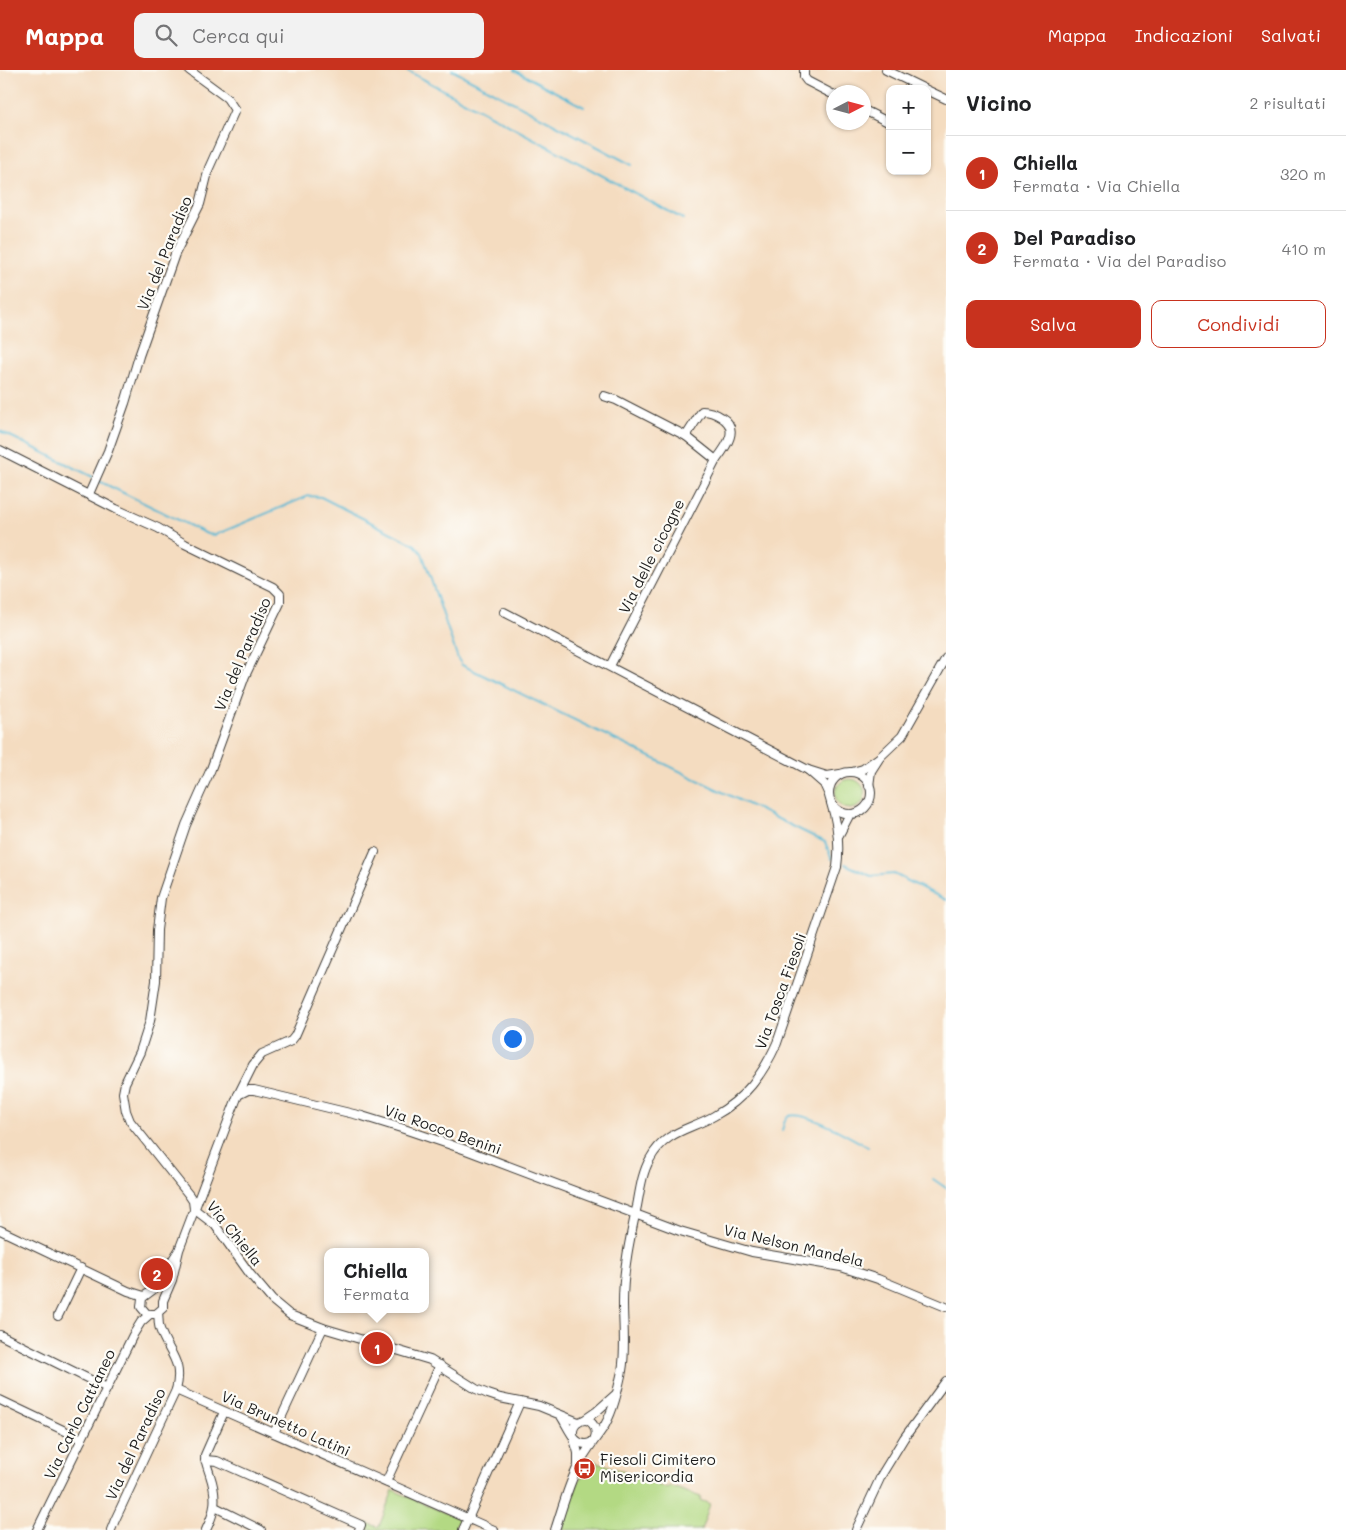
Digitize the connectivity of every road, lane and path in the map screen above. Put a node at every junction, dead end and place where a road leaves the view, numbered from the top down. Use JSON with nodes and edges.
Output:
{"nodes":[{"id":1,"x":189,"y":70,"type":"edge"},
{"id":2,"x":804,"y":70,"type":"edge"},
{"id":3,"x":886,"y":70,"type":"edge"},
{"id":4,"x":918,"y":85,"type":"edge"},
{"id":5,"x":826,"y":91,"type":"edge"},
{"id":6,"x":931,"y":92,"type":"edge"},
{"id":7,"x":946,"y":99,"type":"edge"},
{"id":8,"x":871,"y":114,"type":"edge"},
{"id":9,"x":886,"y":122,"type":"edge"},
{"id":10,"x":604,"y":396,"type":"dead end"},
{"id":11,"x":686,"y":436,"type":"junction"},
{"id":12,"x":0,"y":450,"type":"edge"},
{"id":13,"x":716,"y":460,"type":"junction"},
{"id":14,"x":89,"y":494,"type":"junction"},
{"id":15,"x":504,"y":612,"type":"dead end"},
{"id":16,"x":946,"y":658,"type":"edge"},
{"id":17,"x":610,"y":666,"type":"junction"},
{"id":18,"x":880,"y":757,"type":"junction"},
{"id":19,"x":808,"y":770,"type":"junction"},
{"id":20,"x":851,"y":772,"type":"junction"},
{"id":21,"x":840,"y":774,"type":"junction"},
{"id":22,"x":870,"y":786,"type":"junction"},
{"id":23,"x":829,"y":795,"type":"junction"},
{"id":24,"x":832,"y":804,"type":"junction"},
{"id":25,"x":850,"y":814,"type":"junction"},
{"id":26,"x":839,"y":837,"type":"junction"},
{"id":27,"x":375,"y":852,"type":"dead end"},
{"id":28,"x":238,"y":1095,"type":"junction"},
{"id":29,"x":194,"y":1209,"type":"junction"},
{"id":30,"x":635,"y":1214,"type":"junction"},
{"id":31,"x":0,"y":1230,"type":"edge"},
{"id":32,"x":179,"y":1250,"type":"junction"},
{"id":33,"x":81,"y":1268,"type":"junction"},
{"id":34,"x":145,"y":1297,"type":"junction"},
{"id":35,"x":163,"y":1300,"type":"junction"},
{"id":36,"x":946,"y":1306,"type":"edge"},
{"id":37,"x":154,"y":1314,"type":"junction"},
{"id":38,"x":58,"y":1316,"type":"dead end"},
{"id":39,"x":322,"y":1328,"type":"junction"},
{"id":40,"x":0,"y":1335,"type":"edge"},
{"id":41,"x":440,"y":1365,"type":"junction"},
{"id":42,"x":946,"y":1381,"type":"edge"},
{"id":43,"x":107,"y":1388,"type":"junction"},
{"id":44,"x":176,"y":1390,"type":"junction"},
{"id":45,"x":616,"y":1393,"type":"junction"},
{"id":46,"x":0,"y":1400,"type":"edge"},
{"id":47,"x":520,"y":1402,"type":"junction"},
{"id":48,"x":224,"y":1412,"type":"junction"},
{"id":49,"x":561,"y":1416,"type":"junction"},
{"id":50,"x":581,"y":1421,"type":"junction"},
{"id":51,"x":274,"y":1434,"type":"junction"},
{"id":52,"x":573,"y":1435,"type":"junction"},
{"id":53,"x":82,"y":1439,"type":"junction"},
{"id":54,"x":594,"y":1439,"type":"junction"},
{"id":55,"x":205,"y":1460,"type":"junction"},
{"id":56,"x":578,"y":1465,"type":"junction"},
{"id":57,"x":386,"y":1482,"type":"junction"},
{"id":58,"x":215,"y":1507,"type":"junction"},
{"id":59,"x":468,"y":1518,"type":"junction"},
{"id":60,"x":37,"y":1530,"type":"edge"},
{"id":61,"x":112,"y":1530,"type":"edge"},
{"id":62,"x":206,"y":1530,"type":"edge"},
{"id":63,"x":262,"y":1530,"type":"edge"},
{"id":64,"x":359,"y":1530,"type":"edge"},
{"id":65,"x":463,"y":1530,"type":"edge"},
{"id":66,"x":494,"y":1530,"type":"edge"},
{"id":67,"x":555,"y":1530,"type":"edge"},
{"id":68,"x":856,"y":1530,"type":"edge"}],
"edges":[{"from":1,"to":14,"type":"street","name":"Via del Paradiso"},
{"from":2,"to":5,"type":"street"},
{"from":3,"to":4,"type":"street"},
{"from":6,"to":7,"type":"street"},
{"from":8,"to":9,"type":"street"},
{"from":10,"to":11,"type":"street"},
{"from":11,"to":13,"type":"street"},
{"from":11,"to":13,"type":"street","name":"Via delle cicogne"},
{"from":12,"to":14,"type":"street"},
{"from":13,"to":17,"type":"street","name":"Via delle cicogne"},
{"from":14,"to":29,"type":"street","name":"Via del Paradiso"},
{"from":15,"to":17,"type":"street"},
{"from":16,"to":18,"type":"street","name":"Via Tosca Fiesoli"},
{"from":17,"to":19,"type":"street"},
{"from":18,"to":20,"type":"street","name":"Via Tosca Fiesoli"},
{"from":18,"to":22,"type":"street","name":"Via Tosca Fiesoli"},
{"from":19,"to":21,"type":"street"},
{"from":19,"to":23,"type":"street"},
{"from":20,"to":21,"type":"street","name":"Via Tosca Fiesoli"},
{"from":20,"to":22,"type":"street"},
{"from":21,"to":23,"type":"street"},
{"from":22,"to":25,"type":"street","name":"Via Tosca Fiesoli"},
{"from":23,"to":24,"type":"street","name":"Via Tosca Fiesoli"},
{"from":24,"to":25,"type":"street"},
{"from":24,"to":26,"type":"street","name":"Via Tosca Fiesoli"},
{"from":25,"to":26,"type":"street","name":"Via Tosca Fiesoli"},
{"from":26,"to":30,"type":"street","name":"Via Tosca Fiesoli"},
{"from":27,"to":28,"type":"street","name":"Via Chiella"},
{"from":28,"to":29,"type":"street","name":"Via Chiella"},
{"from":28,"to":30,"type":"street","name":"Via Rocco Benini"},
{"from":29,"to":32,"type":"street"},
{"from":29,"to":39,"type":"street","name":"Via Chiella"},
{"from":30,"to":36,"type":"street","name":"Via Nelson Mandela"},
{"from":30,"to":45,"type":"street","name":"Via Tosca Fiesoli"},
{"from":31,"to":33,"type":"street"},
{"from":32,"to":34,"type":"street"},
{"from":32,"to":35,"type":"street"},
{"from":33,"to":34,"type":"street"},
{"from":33,"to":38,"type":"street"},
{"from":34,"to":35,"type":"street"},
{"from":34,"to":37,"type":"street","name":"Via del Paradiso"},
{"from":35,"to":37,"type":"street"},
{"from":37,"to":43,"type":"street","name":"Via Carlo Cattaneo"},
{"from":37,"to":44,"type":"street","name":"Via del Paradiso"},
{"from":39,"to":41,"type":"street","name":"Via Chiella"},
{"from":39,"to":51,"type":"street"},
{"from":40,"to":43,"type":"street"},
{"from":41,"to":47,"type":"street","name":"Via Chiella"},
{"from":41,"to":57,"type":"street"},
{"from":42,"to":68,"type":"street"},
{"from":43,"to":53,"type":"street","name":"Via Carlo Cattaneo"},
{"from":44,"to":48,"type":"street","name":"Via Brunetto Latini"},
{"from":44,"to":61,"type":"street","name":"Via del Paradiso"},
{"from":45,"to":50,"type":"street"},
{"from":45,"to":54,"type":"street","name":"Via Tosca Fiesoli"},
{"from":46,"to":53,"type":"street"},
{"from":47,"to":49,"type":"street","name":"Via Chiella"},
{"from":47,"to":59,"type":"street"},
{"from":48,"to":51,"type":"street","name":"Via Brunetto Latini"},
{"from":48,"to":55,"type":"street"},
{"from":49,"to":50,"type":"street","name":"Via Chiella"},
{"from":49,"to":52,"type":"street"},
{"from":50,"to":52,"type":"street"},
{"from":50,"to":54,"type":"street"},
{"from":51,"to":57,"type":"street","name":"Via Brunetto Latini"},
{"from":52,"to":54,"type":"street"},
{"from":52,"to":56,"type":"street","name":"Via Tosca Fiesoli"},
{"from":53,"to":60,"type":"street","name":"Via Carlo Cattaneo"},
{"from":54,"to":56,"type":"street","name":"Via Tosca Fiesoli"},
{"from":55,"to":58,"type":"street"},
{"from":55,"to":64,"type":"street"},
{"from":56,"to":67,"type":"street","name":"Via Tosca Fiesoli"},
{"from":57,"to":59,"type":"street","name":"Via Brunetto Latini"},
{"from":58,"to":62,"type":"street"},
{"from":58,"to":63,"type":"street"},
{"from":59,"to":65,"type":"street"},
{"from":59,"to":66,"type":"street","name":"Via Brunetto Latini"}]}
